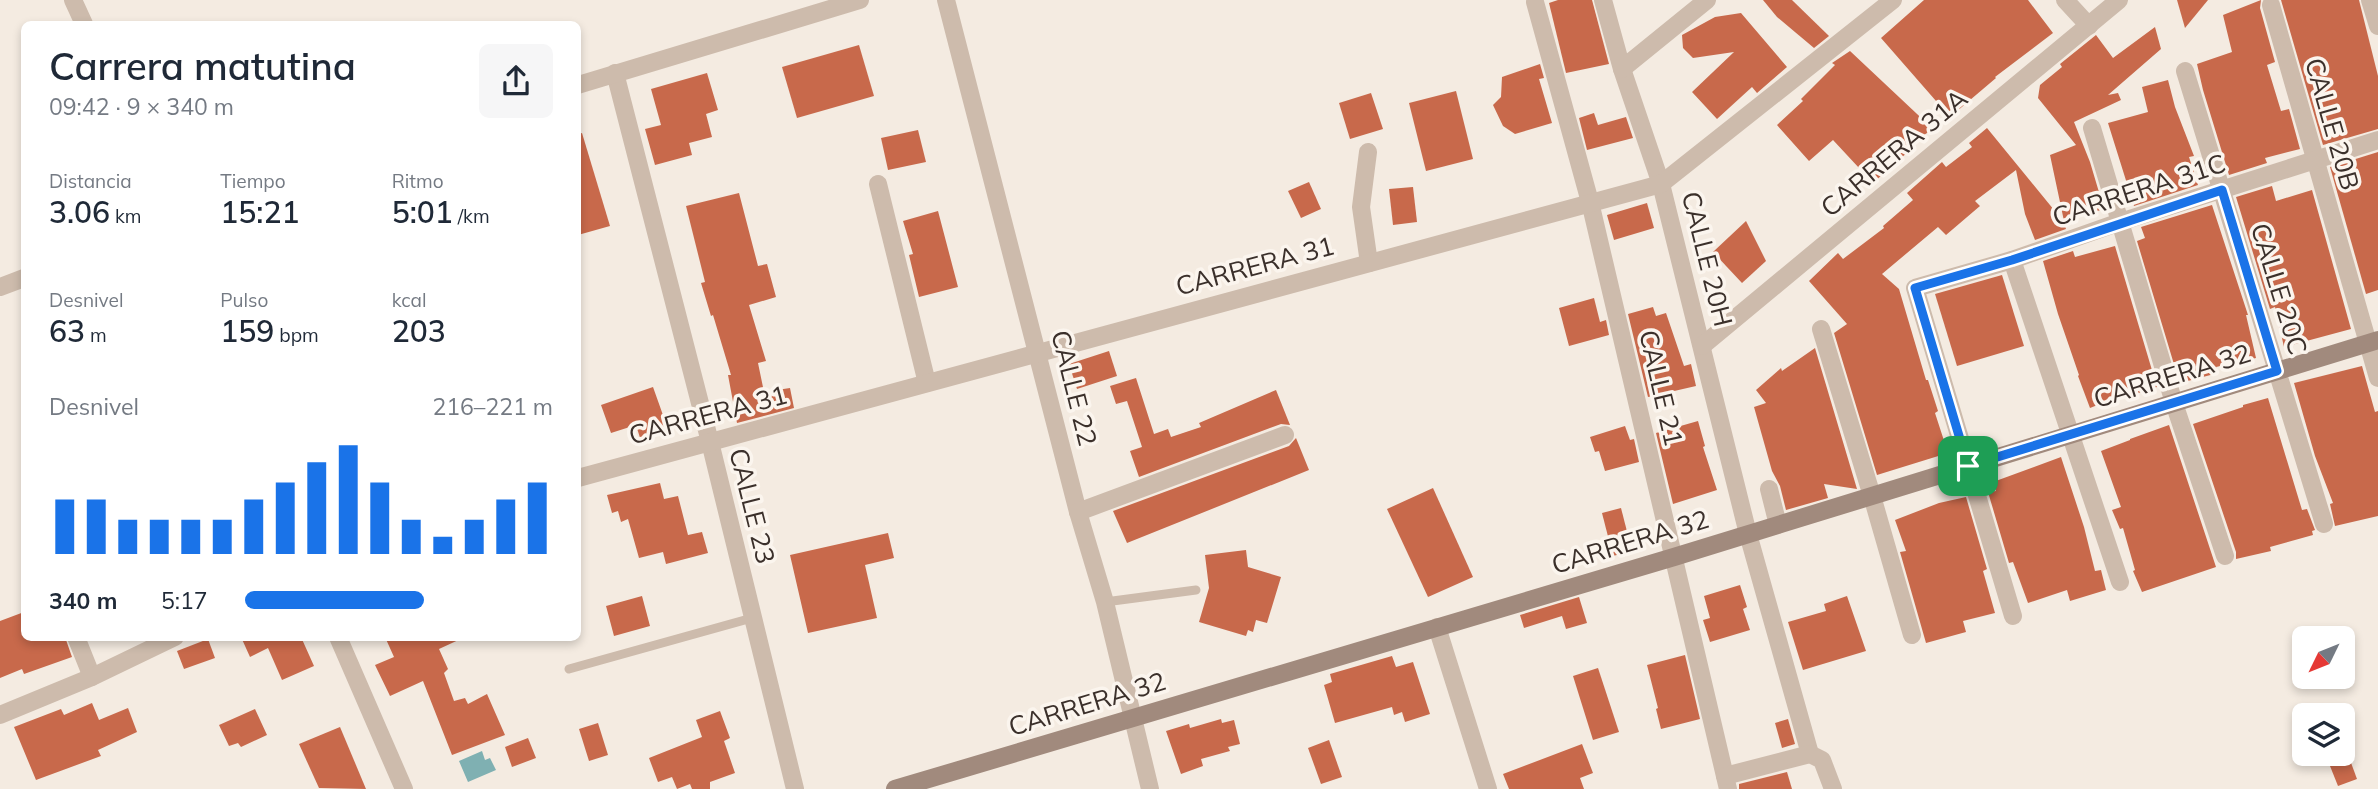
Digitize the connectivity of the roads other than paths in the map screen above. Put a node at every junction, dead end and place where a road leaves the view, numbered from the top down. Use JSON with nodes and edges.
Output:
{"nodes":[{"id":1,"x":73,"y":0,"type":"edge"},
{"id":2,"x":860,"y":0,"type":"edge"},
{"id":3,"x":946,"y":0,"type":"edge"},
{"id":4,"x":1603,"y":0,"type":"edge"},
{"id":5,"x":1706,"y":0,"type":"edge"},
{"id":6,"x":2065,"y":0,"type":"edge"},
{"id":7,"x":2119,"y":0,"type":"edge"},
{"id":8,"x":2370,"y":0,"type":"edge"},
{"id":9,"x":1535,"y":2,"type":"dead end"},
{"id":10,"x":1888,"y":2,"type":"edge"},
{"id":11,"x":2271,"y":5,"type":"dead end"},
{"id":12,"x":805,"y":7,"type":"edge"},
{"id":13,"x":83,"y":21,"type":"edge"},
{"id":14,"x":2088,"y":26,"type":"junction"},
{"id":15,"x":2378,"y":26,"type":"edge"},
{"id":16,"x":1622,"y":69,"type":"junction"},
{"id":17,"x":2185,"y":71,"type":"dead end"},
{"id":18,"x":615,"y":72,"type":"junction"},
{"id":19,"x":581,"y":84,"type":"edge"},
{"id":20,"x":2092,"y":128,"type":"dead end"},
{"id":21,"x":2378,"y":140,"type":"edge"},
{"id":22,"x":1368,"y":152,"type":"dead end"},
{"id":23,"x":2316,"y":160,"type":"junction"},
{"id":24,"x":878,"y":184,"type":"dead end"},
{"id":25,"x":1661,"y":184,"type":"junction"},
{"id":26,"x":2222,"y":190,"type":"junction"},
{"id":27,"x":1590,"y":202,"type":"junction"},
{"id":28,"x":2120,"y":222,"type":"junction"},
{"id":29,"x":2012,"y":260,"type":"junction"},
{"id":30,"x":1369,"y":263,"type":"junction"},
{"id":31,"x":21,"y":279,"type":"edge"},
{"id":32,"x":0,"y":287,"type":"edge"},
{"id":33,"x":1821,"y":329,"type":"dead end"},
{"id":34,"x":2373,"y":342,"type":"edge"},
{"id":35,"x":1702,"y":346,"type":"junction"},
{"id":36,"x":1039,"y":353,"type":"junction"},
{"id":37,"x":2277,"y":371,"type":"junction"},
{"id":38,"x":2378,"y":378,"type":"edge"},
{"id":39,"x":927,"y":383,"type":"junction"},
{"id":40,"x":2174,"y":403,"type":"junction"},
{"id":41,"x":1285,"y":435,"type":"dead end"},
{"id":42,"x":2070,"y":435,"type":"junction"},
{"id":43,"x":710,"y":442,"type":"junction"},
{"id":44,"x":1968,"y":466,"type":"junction"},
{"id":45,"x":581,"y":477,"type":"edge"},
{"id":46,"x":1769,"y":489,"type":"dead end"},
{"id":47,"x":1872,"y":496,"type":"junction"},
{"id":48,"x":1079,"y":512,"type":"junction"},
{"id":49,"x":2324,"y":524,"type":"dead end"},
{"id":50,"x":1778,"y":525,"type":"junction"},
{"id":51,"x":1748,"y":534,"type":"junction"},
{"id":52,"x":2225,"y":556,"type":"dead end"},
{"id":53,"x":1674,"y":557,"type":"junction"},
{"id":54,"x":2120,"y":582,"type":"dead end"},
{"id":55,"x":1196,"y":590,"type":"dead end"},
{"id":56,"x":1105,"y":603,"type":"junction"},
{"id":57,"x":2013,"y":616,"type":"dead end"},
{"id":58,"x":752,"y":618,"type":"junction"},
{"id":59,"x":1437,"y":627,"type":"junction"},
{"id":60,"x":1912,"y":635,"type":"dead end"},
{"id":61,"x":78,"y":641,"type":"edge"},
{"id":62,"x":167,"y":641,"type":"edge"},
{"id":63,"x":340,"y":641,"type":"edge"},
{"id":64,"x":569,"y":669,"type":"dead end"},
{"id":65,"x":92,"y":677,"type":"junction"},
{"id":66,"x":0,"y":715,"type":"edge"},
{"id":67,"x":1132,"y":718,"type":"junction"},
{"id":68,"x":1810,"y":754,"type":"junction"},
{"id":69,"x":1727,"y":783,"type":"edge"},
{"id":70,"x":404,"y":789,"type":"edge"},
{"id":71,"x":795,"y":789,"type":"edge"},
{"id":72,"x":895,"y":789,"type":"edge"},
{"id":73,"x":1150,"y":789,"type":"edge"},
{"id":74,"x":1488,"y":789,"type":"edge"},
{"id":75,"x":1833,"y":789,"type":"edge"}],
"edges":[{"from":1,"to":13,"type":"street"},
{"from":2,"to":12,"type":"street"},
{"from":3,"to":36,"type":"street","name":"CALLE 22"},
{"from":4,"to":16,"type":"street","name":"CALLE 20H"},
{"from":5,"to":16,"type":"street"},
{"from":6,"to":14,"type":"street"},
{"from":7,"to":14,"type":"street","name":"CARRERA 31A"},
{"from":8,"to":15,"type":"street"},
{"from":9,"to":27,"type":"street","name":"CALLE 21"},
{"from":10,"to":25,"type":"street","name":"CARRERA 31"},
{"from":11,"to":23,"type":"street","name":"CALLE 20B"},
{"from":12,"to":18,"type":"street"},
{"from":14,"to":35,"type":"street","name":"CARRERA 31A"},
{"from":16,"to":25,"type":"street","name":"CALLE 20H"},
{"from":17,"to":26,"type":"street","name":"CALLE 20C"},
{"from":18,"to":19,"type":"street"},
{"from":18,"to":43,"type":"street","name":"CALLE 23"},
{"from":20,"to":28,"type":"street"},
{"from":21,"to":23,"type":"street","name":"CARRERA 31C"},
{"from":22,"to":30,"type":"street"},
{"from":23,"to":26,"type":"street","name":"CARRERA 31C"},
{"from":23,"to":34,"type":"street","name":"CALLE 20B"},
{"from":24,"to":39,"type":"street"},
{"from":25,"to":27,"type":"street","name":"CARRERA 31"},
{"from":25,"to":35,"type":"street","name":"CALLE 20H"},
{"from":26,"to":28,"type":"street","name":"CARRERA 31C"},
{"from":26,"to":37,"type":"street","name":"CALLE 20C"},
{"from":27,"to":30,"type":"street","name":"CARRERA 31"},
{"from":27,"to":53,"type":"street","name":"CALLE 21"},
{"from":28,"to":29,"type":"street","name":"CARRERA 31C"},
{"from":28,"to":40,"type":"street"},
{"from":29,"to":42,"type":"street"},
{"from":29,"to":44,"type":"street","name":"CARRERA 31C"},
{"from":30,"to":36,"type":"street","name":"CARRERA 31"},
{"from":31,"to":32,"type":"street"},
{"from":33,"to":47,"type":"street"},
{"from":34,"to":37,"type":"street","name":"CARRERA 32"},
{"from":34,"to":38,"type":"street","name":"CALLE 20B"},
{"from":35,"to":51,"type":"street","name":"CALLE 20H"},
{"from":36,"to":39,"type":"street","name":"CARRERA 31"},
{"from":36,"to":48,"type":"street","name":"CALLE 22"},
{"from":37,"to":40,"type":"street","name":"CARRERA 32"},
{"from":37,"to":49,"type":"street","name":"CALLE 20C"},
{"from":39,"to":43,"type":"street","name":"CARRERA 31"},
{"from":40,"to":42,"type":"street","name":"CARRERA 32"},
{"from":40,"to":52,"type":"street"},
{"from":41,"to":48,"type":"street"},
{"from":42,"to":44,"type":"street","name":"CARRERA 32"},
{"from":42,"to":54,"type":"street"},
{"from":43,"to":45,"type":"street","name":"CARRERA 31"},
{"from":43,"to":58,"type":"street","name":"CALLE 23"},
{"from":44,"to":47,"type":"street","name":"CARRERA 32"},
{"from":44,"to":57,"type":"street"},
{"from":46,"to":50,"type":"street"},
{"from":47,"to":50,"type":"street","name":"CARRERA 32"},
{"from":47,"to":60,"type":"street"},
{"from":48,"to":56,"type":"street","name":"CALLE 22"},
{"from":50,"to":51,"type":"street","name":"CARRERA 32"},
{"from":51,"to":53,"type":"street","name":"CARRERA 32"},
{"from":51,"to":68,"type":"street","name":"CALLE 20H"},
{"from":53,"to":59,"type":"street","name":"CARRERA 32"},
{"from":53,"to":69,"type":"street","name":"CALLE 21"},
{"from":55,"to":56,"type":"lane"},
{"from":56,"to":67,"type":"street","name":"CALLE 22"},
{"from":58,"to":64,"type":"lane"},
{"from":58,"to":71,"type":"street","name":"CALLE 23"},
{"from":59,"to":67,"type":"street","name":"CARRERA 32"},
{"from":59,"to":74,"type":"street"},
{"from":61,"to":65,"type":"street"},
{"from":62,"to":65,"type":"street"},
{"from":63,"to":70,"type":"street"},
{"from":65,"to":66,"type":"street"},
{"from":67,"to":72,"type":"street","name":"CARRERA 32"},
{"from":67,"to":73,"type":"street","name":"CALLE 22"},
{"from":68,"to":69,"type":"street"},
{"from":68,"to":75,"type":"street"}]}
